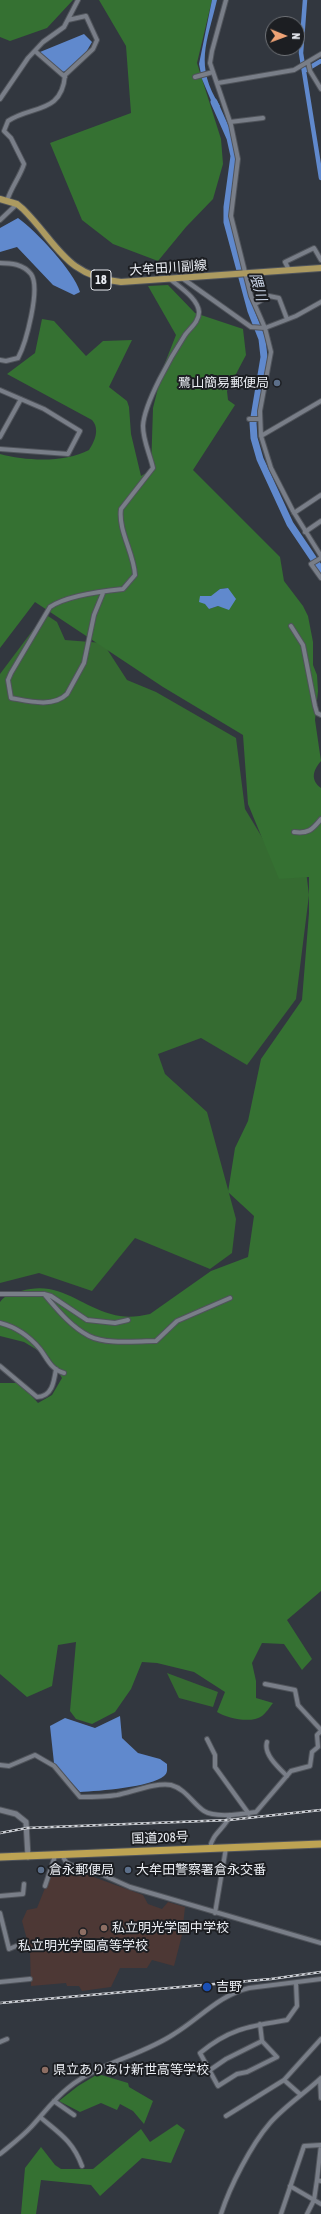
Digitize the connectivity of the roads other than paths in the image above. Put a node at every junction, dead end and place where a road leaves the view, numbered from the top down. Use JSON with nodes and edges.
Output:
{"nodes":[{"id":1,"x":78,"y":0,"type":"edge"},
{"id":2,"x":226,"y":0,"type":"edge"},
{"id":3,"x":226,"y":8,"type":"dead end"},
{"id":4,"x":68,"y":20,"type":"junction"},
{"id":5,"x":220,"y":24,"type":"junction"},
{"id":6,"x":35,"y":51,"type":"junction"},
{"id":7,"x":321,"y":54,"type":"edge"},
{"id":8,"x":307,"y":63,"type":"junction"},
{"id":9,"x":210,"y":73,"type":"junction"},
{"id":10,"x":65,"y":77,"type":"junction"},
{"id":11,"x":195,"y":77,"type":"dead end"},
{"id":12,"x":218,"y":83,"type":"junction"},
{"id":13,"x":321,"y":89,"type":"edge"},
{"id":14,"x":0,"y":99,"type":"edge"},
{"id":15,"x":263,"y":118,"type":"dead end"},
{"id":16,"x":230,"y":122,"type":"junction"},
{"id":17,"x":3,"y":200,"type":"edge"},
{"id":18,"x":17,"y":204,"type":"junction"},
{"id":19,"x":0,"y":220,"type":"edge"},
{"id":20,"x":321,"y":260,"type":"edge"},
{"id":21,"x":0,"y":263,"type":"edge"},
{"id":22,"x":321,"y":268,"type":"edge"},
{"id":23,"x":289,"y":270,"type":"junction"},
{"id":24,"x":245,"y":274,"type":"junction"},
{"id":25,"x":182,"y":277,"type":"junction"},
{"id":26,"x":170,"y":278,"type":"junction"},
{"id":27,"x":321,"y":302,"type":"edge"},
{"id":28,"x":255,"y":304,"type":"junction"},
{"id":29,"x":287,"y":319,"type":"junction"},
{"id":30,"x":265,"y":328,"type":"junction"},
{"id":31,"x":0,"y":360,"type":"edge"},
{"id":32,"x":0,"y":390,"type":"edge"},
{"id":33,"x":21,"y":399,"type":"junction"},
{"id":34,"x":321,"y":401,"type":"edge"},
{"id":35,"x":249,"y":419,"type":"dead end"},
{"id":36,"x":259,"y":419,"type":"junction"},
{"id":37,"x":261,"y":436,"type":"junction"},
{"id":38,"x":0,"y":438,"type":"edge"},
{"id":39,"x":0,"y":449,"type":"edge"},
{"id":40,"x":321,"y":495,"type":"edge"},
{"id":41,"x":294,"y":513,"type":"junction"},
{"id":42,"x":321,"y":521,"type":"edge"},
{"id":43,"x":305,"y":532,"type":"junction"},
{"id":44,"x":320,"y":558,"type":"edge"},
{"id":45,"x":321,"y":578,"type":"edge"},
{"id":46,"x":103,"y":593,"type":"junction"},
{"id":47,"x":291,"y":626,"type":"dead end"},
{"id":48,"x":321,"y":716,"type":"edge"},
{"id":49,"x":321,"y":819,"type":"edge"},
{"id":50,"x":294,"y":832,"type":"dead end"},
{"id":51,"x":0,"y":1294,"type":"edge"},
{"id":52,"x":44,"y":1294,"type":"junction"},
{"id":53,"x":230,"y":1298,"type":"dead end"},
{"id":54,"x":128,"y":1320,"type":"dead end"},
{"id":55,"x":0,"y":1323,"type":"edge"},
{"id":56,"x":0,"y":1366,"type":"edge"},
{"id":57,"x":56,"y":1369,"type":"junction"},
{"id":58,"x":64,"y":1373,"type":"dead end"},
{"id":59,"x":265,"y":1684,"type":"dead end"},
{"id":60,"x":321,"y":1730,"type":"edge"},
{"id":61,"x":207,"y":1739,"type":"dead end"},
{"id":62,"x":267,"y":1742,"type":"dead end"},
{"id":63,"x":0,"y":1765,"type":"edge"},
{"id":64,"x":287,"y":1776,"type":"junction"},
{"id":65,"x":0,"y":1810,"type":"edge"},
{"id":66,"x":249,"y":1814,"type":"junction"},
{"id":67,"x":230,"y":1815,"type":"junction"},
{"id":68,"x":321,"y":1844,"type":"edge"},
{"id":69,"x":210,"y":1848,"type":"junction"},
{"id":70,"x":226,"y":1848,"type":"junction"},
{"id":71,"x":28,"y":1856,"type":"junction"},
{"id":72,"x":59,"y":1856,"type":"junction"},
{"id":73,"x":0,"y":1857,"type":"edge"},
{"id":74,"x":24,"y":1884,"type":"dead end"},
{"id":75,"x":45,"y":1886,"type":"dead end"},
{"id":76,"x":0,"y":1896,"type":"edge"},
{"id":77,"x":0,"y":1913,"type":"edge"},
{"id":78,"x":215,"y":1913,"type":"junction"},
{"id":79,"x":7,"y":1936,"type":"junction"},
{"id":80,"x":0,"y":1938,"type":"edge"},
{"id":81,"x":321,"y":1943,"type":"edge"},
{"id":82,"x":21,"y":1944,"type":"dead end"},
{"id":83,"x":30,"y":1979,"type":"dead end"},
{"id":84,"x":321,"y":1979,"type":"edge"},
{"id":85,"x":0,"y":1982,"type":"edge"},
{"id":86,"x":296,"y":1983,"type":"junction"},
{"id":87,"x":260,"y":2024,"type":"junction"},
{"id":88,"x":7,"y":2039,"type":"dead end"},
{"id":89,"x":321,"y":2039,"type":"edge"},
{"id":90,"x":262,"y":2041,"type":"junction"},
{"id":91,"x":0,"y":2042,"type":"edge"},
{"id":92,"x":210,"y":2070,"type":"junction"},
{"id":93,"x":321,"y":2079,"type":"edge"},
{"id":94,"x":284,"y":2080,"type":"junction"},
{"id":95,"x":301,"y":2095,"type":"junction"},
{"id":96,"x":321,"y":2098,"type":"edge"},
{"id":97,"x":54,"y":2101,"type":"junction"},
{"id":98,"x":74,"y":2115,"type":"dead end"},
{"id":99,"x":226,"y":2116,"type":"dead end"},
{"id":100,"x":40,"y":2117,"type":"junction"},
{"id":101,"x":0,"y":2154,"type":"edge"},
{"id":102,"x":82,"y":2166,"type":"dead end"},
{"id":103,"x":319,"y":2180,"type":"edge"},
{"id":104,"x":290,"y":2186,"type":"junction"},
{"id":105,"x":314,"y":2200,"type":"junction"},
{"id":106,"x":321,"y":2204,"type":"edge"},
{"id":107,"x":221,"y":2214,"type":"edge"},
{"id":108,"x":281,"y":2214,"type":"edge"},
{"id":109,"x":307,"y":2214,"type":"edge"}],
"edges":[{"from":1,"to":4,"type":"street"},
{"from":2,"to":5,"type":"street"},
{"from":3,"to":5,"type":"street"},
{"from":4,"to":6,"type":"street"},
{"from":4,"to":10,"type":"street"},
{"from":5,"to":9,"type":"street"},
{"from":6,"to":10,"type":"street"},
{"from":6,"to":14,"type":"street"},
{"from":7,"to":8,"type":"street"},
{"from":8,"to":12,"type":"street"},
{"from":8,"to":13,"type":"street"},
{"from":9,"to":11,"type":"street"},
{"from":9,"to":12,"type":"street"},
{"from":10,"to":17,"type":"street"},
{"from":12,"to":16,"type":"street"},
{"from":15,"to":16,"type":"street"},
{"from":16,"to":24,"type":"street"},
{"from":17,"to":18,"type":"main road","name":"大牟田川副線","number":"18"},
{"from":18,"to":19,"type":"street"},
{"from":18,"to":26,"type":"main road","name":"大牟田川副線","number":"18"},
{"from":20,"to":23,"type":"street"},
{"from":21,"to":31,"type":"street"},
{"from":22,"to":23,"type":"main road","name":"大牟田川副線","number":"18"},
{"from":23,"to":24,"type":"main road","name":"大牟田川副線","number":"18"},
{"from":24,"to":25,"type":"main road","name":"大牟田川副線","number":"18"},
{"from":24,"to":28,"type":"street"},
{"from":25,"to":26,"type":"main road","name":"大牟田川副線","number":"18"},
{"from":25,"to":30,"type":"street"},
{"from":26,"to":46,"type":"street"},
{"from":27,"to":29,"type":"street"},
{"from":28,"to":29,"type":"street"},
{"from":28,"to":30,"type":"street"},
{"from":29,"to":30,"type":"street"},
{"from":30,"to":36,"type":"street"},
{"from":32,"to":33,"type":"street"},
{"from":33,"to":38,"type":"street"},
{"from":33,"to":39,"type":"street"},
{"from":34,"to":37,"type":"street"},
{"from":35,"to":36,"type":"street"},
{"from":36,"to":37,"type":"street"},
{"from":37,"to":41,"type":"street"},
{"from":40,"to":41,"type":"street"},
{"from":41,"to":43,"type":"street"},
{"from":42,"to":43,"type":"street"},
{"from":43,"to":44,"type":"street"},
{"from":44,"to":45,"type":"street"},
{"from":46,"to":46,"type":"street"},
{"from":47,"to":48,"type":"street"},
{"from":49,"to":50,"type":"street"},
{"from":51,"to":52,"type":"street"},
{"from":52,"to":53,"type":"street"},
{"from":52,"to":54,"type":"street"},
{"from":55,"to":57,"type":"street"},
{"from":56,"to":57,"type":"street"},
{"from":57,"to":58,"type":"street"},
{"from":59,"to":60,"type":"street"},
{"from":60,"to":64,"type":"street"},
{"from":61,"to":66,"type":"street"},
{"from":62,"to":64,"type":"street"},
{"from":63,"to":67,"type":"street"},
{"from":64,"to":66,"type":"street"},
{"from":65,"to":71,"type":"street"},
{"from":66,"to":67,"type":"street"},
{"from":67,"to":69,"type":"street"},
{"from":68,"to":70,"type":"highway","name":"国道208号"},
{"from":69,"to":70,"type":"highway","name":"国道208号"},
{"from":69,"to":72,"type":"highway","name":"国道208号"},
{"from":70,"to":78,"type":"street"},
{"from":71,"to":72,"type":"highway","name":"国道208号"},
{"from":71,"to":73,"type":"highway","name":"国道208号"},
{"from":72,"to":75,"type":"street"},
{"from":72,"to":78,"type":"street"},
{"from":74,"to":76,"type":"street"},
{"from":77,"to":79,"type":"street"},
{"from":78,"to":81,"type":"street"},
{"from":79,"to":80,"type":"street"},
{"from":79,"to":82,"type":"street"},
{"from":83,"to":85,"type":"street"},
{"from":84,"to":86,"type":"street"},
{"from":86,"to":87,"type":"street"},
{"from":86,"to":97,"type":"street"},
{"from":87,"to":90,"type":"street"},
{"from":87,"to":92,"type":"street"},
{"from":88,"to":91,"type":"street"},
{"from":89,"to":94,"type":"street"},
{"from":90,"to":92,"type":"street"},
{"from":90,"to":92,"type":"street"},
{"from":93,"to":95,"type":"street"},
{"from":93,"to":96,"type":"street"},
{"from":94,"to":95,"type":"street"},
{"from":94,"to":99,"type":"street"},
{"from":95,"to":107,"type":"street"},
{"from":97,"to":98,"type":"street"},
{"from":97,"to":100,"type":"street"},
{"from":100,"to":101,"type":"street"},
{"from":100,"to":102,"type":"street"},
{"from":103,"to":104,"type":"street"},
{"from":103,"to":105,"type":"street"},
{"from":104,"to":105,"type":"street"},
{"from":104,"to":108,"type":"street"},
{"from":105,"to":106,"type":"street"},
{"from":105,"to":109,"type":"street"}]}
